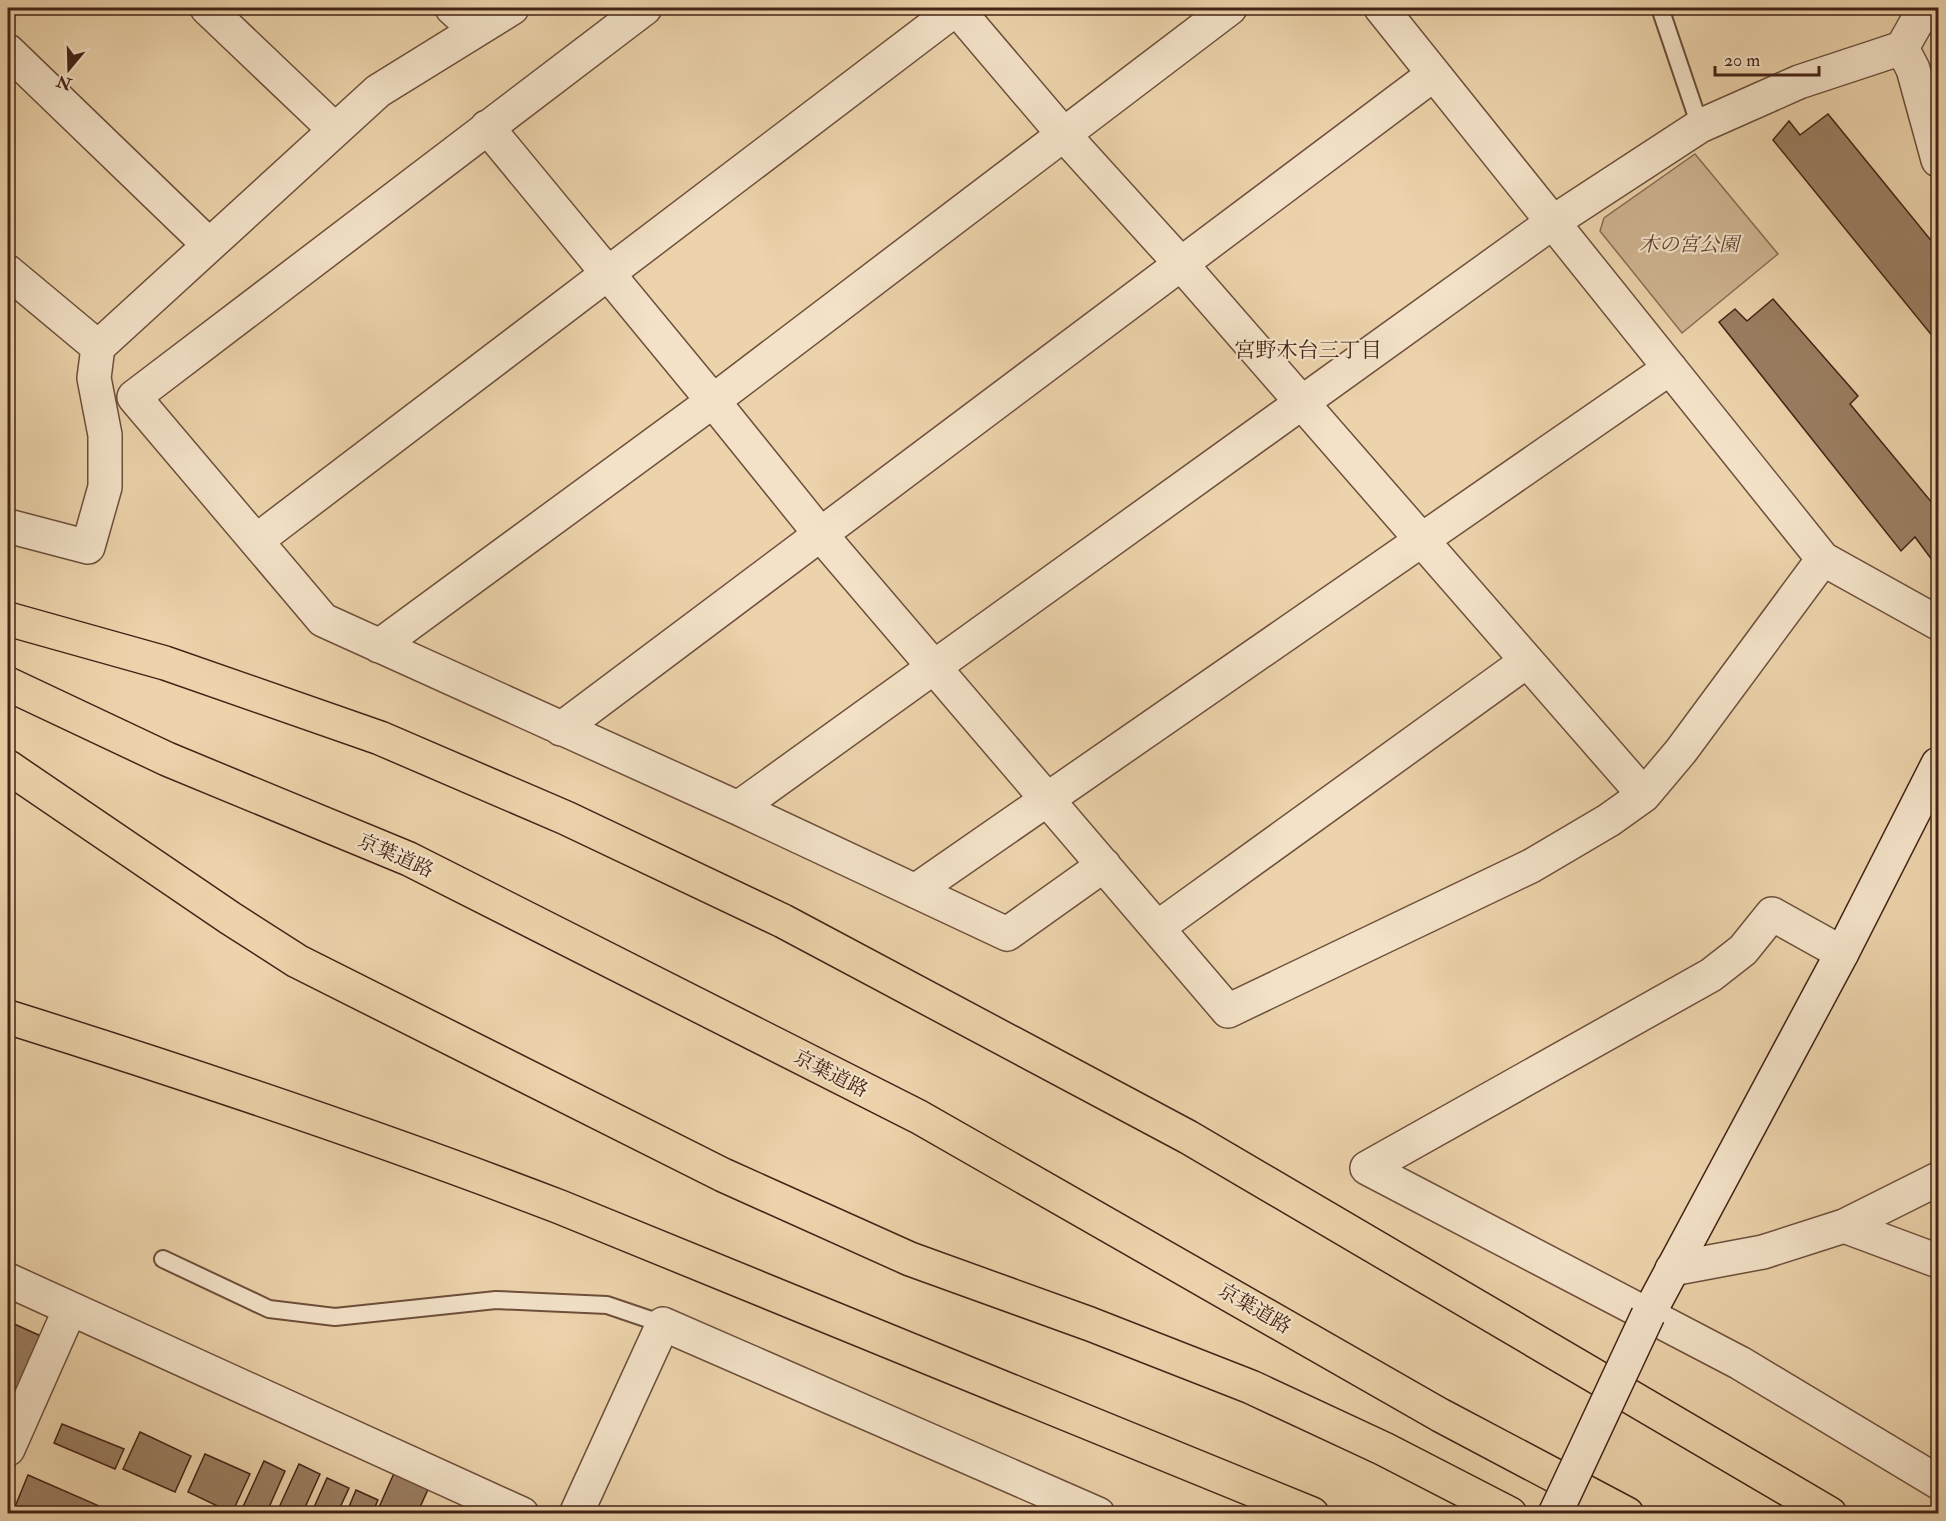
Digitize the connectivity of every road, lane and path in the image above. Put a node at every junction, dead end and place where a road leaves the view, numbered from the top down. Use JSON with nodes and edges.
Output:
{"nodes":[{"id":1,"x":207,"y":8,"type":"edge"},
{"id":2,"x":452,"y":8,"type":"edge"},
{"id":3,"x":512,"y":8,"type":"edge"},
{"id":4,"x":645,"y":8,"type":"edge"},
{"id":5,"x":957,"y":8,"type":"edge"},
{"id":6,"x":1230,"y":8,"type":"edge"},
{"id":7,"x":1381,"y":8,"type":"edge"},
{"id":8,"x":1660,"y":8,"type":"edge"},
{"id":9,"x":1916,"y":8,"type":"edge"},
{"id":10,"x":476,"y":30,"type":"junction"},
{"id":11,"x":1902,"y":48,"type":"junction"},
{"id":12,"x":8,"y":51,"type":"edge"},
{"id":13,"x":1434,"y":74,"type":"junction"},
{"id":14,"x":1700,"y":126,"type":"junction"},
{"id":15,"x":487,"y":127,"type":"junction"},
{"id":16,"x":334,"y":129,"type":"junction"},
{"id":17,"x":1064,"y":135,"type":"junction"},
{"id":18,"x":1938,"y":160,"type":"edge"},
{"id":19,"x":1553,"y":222,"type":"junction"},
{"id":20,"x":208,"y":244,"type":"junction"},
{"id":21,"x":1181,"y":264,"type":"junction"},
{"id":22,"x":8,"y":272,"type":"edge"},
{"id":23,"x":607,"y":273,"type":"junction"},
{"id":24,"x":98,"y":346,"type":"junction"},
{"id":25,"x":1670,"y":368,"type":"junction"},
{"id":26,"x":713,"y":401,"type":"junction"},
{"id":27,"x":1302,"y":403,"type":"junction"},
{"id":28,"x":8,"y":526,"type":"edge"},
{"id":29,"x":821,"y":535,"type":"junction"},
{"id":30,"x":1422,"y":540,"type":"junction"},
{"id":31,"x":256,"y":541,"type":"junction"},
{"id":32,"x":1823,"y":559,"type":"junction"},
{"id":33,"x":8,"y":619,"type":"edge"},
{"id":34,"x":1938,"y":623,"type":"edge"},
{"id":35,"x":379,"y":646,"type":"junction"},
{"id":36,"x":1527,"y":661,"type":"junction"},
{"id":37,"x":933,"y":668,"type":"junction"},
{"id":38,"x":8,"y":684,"type":"edge"},
{"id":39,"x":561,"y":729,"type":"junction"},
{"id":40,"x":1938,"y":764,"type":"edge"},
{"id":41,"x":8,"y":767,"type":"edge"},
{"id":42,"x":1644,"y":795,"type":"junction"},
{"id":43,"x":1047,"y":800,"type":"junction"},
{"id":44,"x":738,"y":808,"type":"junction"},
{"id":45,"x":1104,"y":865,"type":"junction"},
{"id":46,"x":915,"y":891,"type":"junction"},
{"id":47,"x":1157,"y":928,"type":"junction"},
{"id":48,"x":1842,"y":953,"type":"junction"},
{"id":49,"x":8,"y":1017,"type":"edge"},
{"id":50,"x":1938,"y":1179,"type":"edge"},
{"id":51,"x":1844,"y":1226,"type":"junction"},
{"id":52,"x":163,"y":1259,"type":"dead end"},
{"id":53,"x":1938,"y":1261,"type":"edge"},
{"id":54,"x":1672,"y":1269,"type":"junction"},
{"id":55,"x":8,"y":1280,"type":"edge"},
{"id":56,"x":70,"y":1309,"type":"junction"},
{"id":57,"x":1648,"y":1315,"type":"junction"},
{"id":58,"x":663,"y":1324,"type":"junction"},
{"id":59,"x":8,"y":1449,"type":"edge"},
{"id":60,"x":1938,"y":1482,"type":"edge"},
{"id":61,"x":522,"y":1514,"type":"edge"},
{"id":62,"x":576,"y":1514,"type":"edge"},
{"id":63,"x":1098,"y":1514,"type":"edge"},
{"id":64,"x":1312,"y":1514,"type":"edge"},
{"id":65,"x":1510,"y":1514,"type":"edge"},
{"id":66,"x":1555,"y":1514,"type":"edge"},
{"id":67,"x":1627,"y":1514,"type":"edge"},
{"id":68,"x":1830,"y":1514,"type":"edge"}],
"edges":[{"from":1,"to":16,"type":"street"},
{"from":2,"to":10,"type":"street"},
{"from":3,"to":10,"type":"street"},
{"from":4,"to":15,"type":"street"},
{"from":5,"to":17,"type":"street"},
{"from":5,"to":23,"type":"street"},
{"from":6,"to":17,"type":"street"},
{"from":7,"to":13,"type":"street"},
{"from":8,"to":14,"type":"lane"},
{"from":9,"to":11,"type":"street"},
{"from":10,"to":16,"type":"street"},
{"from":11,"to":14,"type":"street"},
{"from":11,"to":18,"type":"street"},
{"from":12,"to":20,"type":"street"},
{"from":13,"to":19,"type":"street"},
{"from":13,"to":21,"type":"street"},
{"from":14,"to":19,"type":"street"},
{"from":15,"to":23,"type":"street"},
{"from":15,"to":31,"type":"street"},
{"from":16,"to":20,"type":"street"},
{"from":17,"to":21,"type":"street"},
{"from":17,"to":26,"type":"street"},
{"from":19,"to":25,"type":"street"},
{"from":19,"to":27,"type":"street"},
{"from":20,"to":24,"type":"street"},
{"from":21,"to":27,"type":"street"},
{"from":21,"to":29,"type":"street"},
{"from":22,"to":24,"type":"street"},
{"from":23,"to":26,"type":"street"},
{"from":23,"to":31,"type":"street"},
{"from":24,"to":28,"type":"street"},
{"from":25,"to":30,"type":"street"},
{"from":25,"to":32,"type":"street"},
{"from":26,"to":29,"type":"street"},
{"from":26,"to":35,"type":"street"},
{"from":27,"to":30,"type":"street"},
{"from":27,"to":37,"type":"street"},
{"from":29,"to":37,"type":"street"},
{"from":29,"to":39,"type":"street"},
{"from":30,"to":36,"type":"street"},
{"from":30,"to":43,"type":"street"},
{"from":31,"to":35,"type":"street"},
{"from":32,"to":34,"type":"street"},
{"from":32,"to":42,"type":"street"},
{"from":33,"to":68,"type":"highway"},
{"from":35,"to":39,"type":"street"},
{"from":36,"to":42,"type":"street"},
{"from":36,"to":47,"type":"street"},
{"from":37,"to":43,"type":"street"},
{"from":37,"to":44,"type":"street"},
{"from":38,"to":67,"type":"highway","name":"京葉道路"},
{"from":39,"to":44,"type":"street"},
{"from":40,"to":48,"type":"street"},
{"from":41,"to":65,"type":"highway"},
{"from":42,"to":47,"type":"street"},
{"from":43,"to":45,"type":"street"},
{"from":43,"to":46,"type":"street"},
{"from":44,"to":46,"type":"street"},
{"from":45,"to":46,"type":"street"},
{"from":45,"to":47,"type":"street"},
{"from":48,"to":54,"type":"street"},
{"from":48,"to":57,"type":"street"},
{"from":49,"to":64,"type":"highway"},
{"from":50,"to":51,"type":"street"},
{"from":51,"to":53,"type":"street"},
{"from":51,"to":54,"type":"street"},
{"from":52,"to":58,"type":"lane"},
{"from":54,"to":57,"type":"street"},
{"from":55,"to":56,"type":"street"},
{"from":56,"to":59,"type":"street"},
{"from":56,"to":61,"type":"street"},
{"from":57,"to":60,"type":"street"},
{"from":57,"to":66,"type":"street","bridge":true},
{"from":58,"to":62,"type":"street"},
{"from":58,"to":63,"type":"street"}]}
